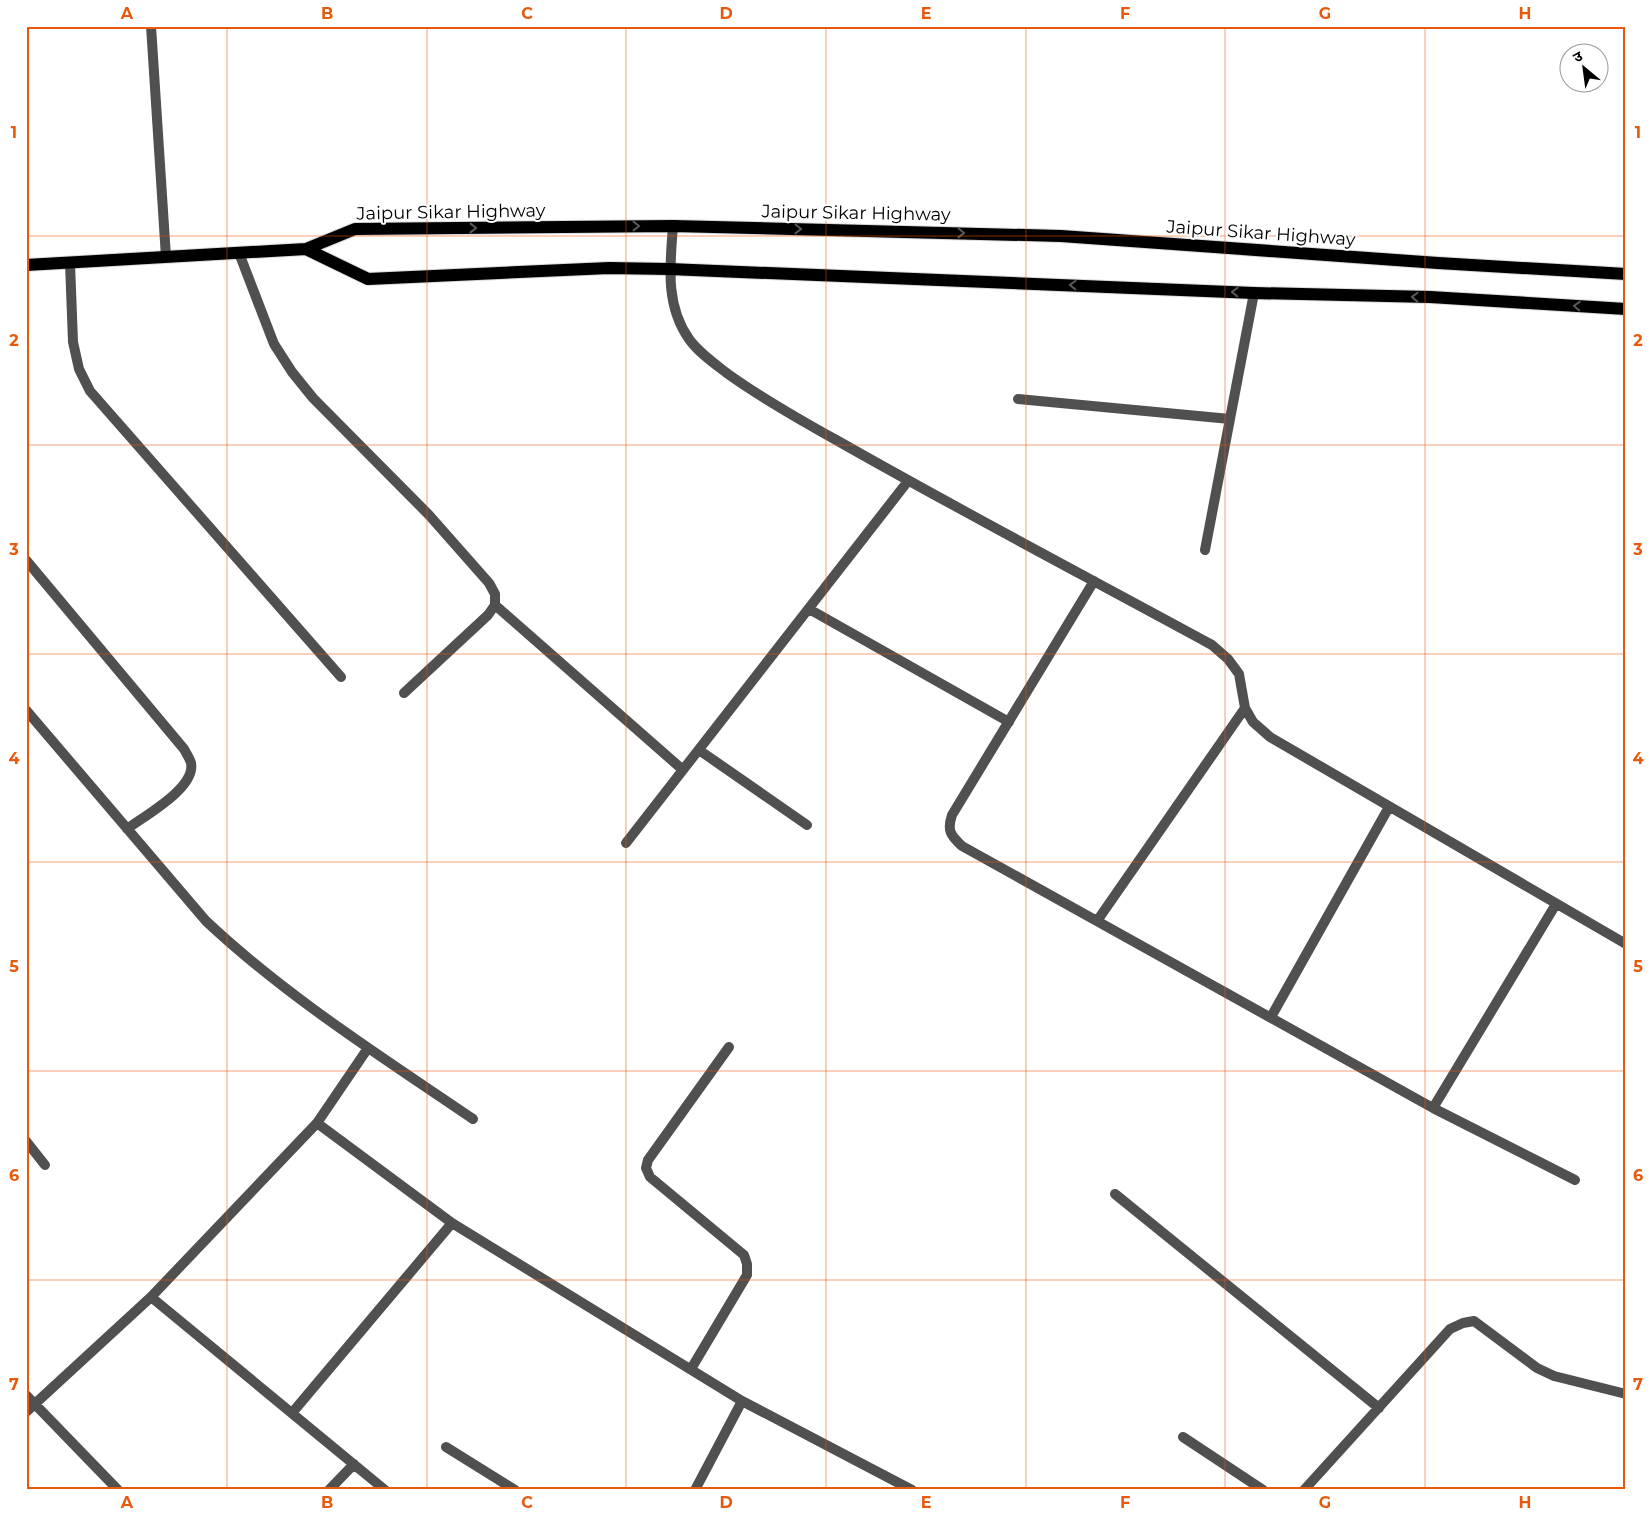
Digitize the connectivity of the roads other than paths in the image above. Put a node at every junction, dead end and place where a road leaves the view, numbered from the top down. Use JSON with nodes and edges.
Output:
{"nodes":[{"id":1,"x":151,"y":26,"type":"edge"},
{"id":2,"x":673,"y":226,"type":"junction"},
{"id":3,"x":306,"y":249,"type":"junction"},
{"id":4,"x":239,"y":253,"type":"junction"},
{"id":5,"x":166,"y":257,"type":"junction"},
{"id":6,"x":70,"y":263,"type":"junction"},
{"id":7,"x":26,"y":265,"type":"edge"},
{"id":8,"x":669,"y":269,"type":"junction"},
{"id":9,"x":1626,"y":274,"type":"edge"},
{"id":10,"x":1254,"y":293,"type":"junction"},
{"id":11,"x":1626,"y":309,"type":"edge"},
{"id":12,"x":1018,"y":399,"type":"dead end"},
{"id":13,"x":1230,"y":418,"type":"junction"},
{"id":14,"x":908,"y":481,"type":"junction"},
{"id":15,"x":1205,"y":550,"type":"dead end"},
{"id":16,"x":26,"y":560,"type":"edge"},
{"id":17,"x":1094,"y":581,"type":"junction"},
{"id":18,"x":495,"y":604,"type":"junction"},
{"id":19,"x":809,"y":609,"type":"junction"},
{"id":20,"x":341,"y":677,"type":"dead end"},
{"id":21,"x":404,"y":693,"type":"dead end"},
{"id":22,"x":1245,"y":708,"type":"junction"},
{"id":23,"x":26,"y":710,"type":"edge"},
{"id":24,"x":1009,"y":722,"type":"junction"},
{"id":25,"x":699,"y":750,"type":"junction"},
{"id":26,"x":682,"y":770,"type":"junction"},
{"id":27,"x":1389,"y":807,"type":"junction"},
{"id":28,"x":806,"y":825,"type":"dead end"},
{"id":29,"x":126,"y":829,"type":"junction"},
{"id":30,"x":626,"y":843,"type":"dead end"},
{"id":31,"x":1556,"y":904,"type":"junction"},
{"id":32,"x":1097,"y":921,"type":"junction"},
{"id":33,"x":1626,"y":944,"type":"edge"},
{"id":34,"x":1271,"y":1017,"type":"junction"},
{"id":35,"x":729,"y":1047,"type":"dead end"},
{"id":36,"x":368,"y":1048,"type":"junction"},
{"id":37,"x":1433,"y":1108,"type":"junction"},
{"id":38,"x":473,"y":1119,"type":"dead end"},
{"id":39,"x":317,"y":1123,"type":"junction"},
{"id":40,"x":26,"y":1141,"type":"edge"},
{"id":41,"x":44,"y":1165,"type":"dead end"},
{"id":42,"x":1575,"y":1180,"type":"dead end"},
{"id":43,"x":1115,"y":1194,"type":"dead end"},
{"id":44,"x":452,"y":1223,"type":"junction"},
{"id":45,"x":151,"y":1297,"type":"junction"},
{"id":46,"x":690,"y":1369,"type":"junction"},
{"id":47,"x":1626,"y":1394,"type":"edge"},
{"id":48,"x":26,"y":1395,"type":"edge"},
{"id":49,"x":742,"y":1401,"type":"junction"},
{"id":50,"x":30,"y":1408,"type":"edge"},
{"id":51,"x":1379,"y":1408,"type":"junction"},
{"id":52,"x":292,"y":1413,"type":"junction"},
{"id":53,"x":1183,"y":1436,"type":"dead end"},
{"id":54,"x":446,"y":1447,"type":"dead end"},
{"id":55,"x":354,"y":1464,"type":"junction"},
{"id":56,"x":118,"y":1490,"type":"edge"},
{"id":57,"x":330,"y":1490,"type":"edge"},
{"id":58,"x":385,"y":1490,"type":"edge"},
{"id":59,"x":516,"y":1490,"type":"edge"},
{"id":60,"x":695,"y":1490,"type":"edge"},
{"id":61,"x":912,"y":1490,"type":"edge"},
{"id":62,"x":1263,"y":1490,"type":"edge"},
{"id":63,"x":1304,"y":1490,"type":"edge"}],
"edges":[{"from":1,"to":5,"type":"street"},
{"from":3,"to":2,"type":"main road","name":"Jaipur Sikar Highway","one_way":true},
{"from":2,"to":8,"type":"street"},
{"from":2,"to":9,"type":"main road","name":"Jaipur Sikar Highway","one_way":true},
{"from":3,"to":4,"type":"main road"},
{"from":3,"to":8,"type":"main road"},
{"from":4,"to":5,"type":"main road"},
{"from":4,"to":18,"type":"street"},
{"from":5,"to":6,"type":"main road"},
{"from":6,"to":7,"type":"main road"},
{"from":6,"to":20,"type":"street"},
{"from":10,"to":8,"type":"main road","one_way":true},
{"from":8,"to":14,"type":"street"},
{"from":11,"to":10,"type":"main road","one_way":true},
{"from":10,"to":13,"type":"street"},
{"from":12,"to":13,"type":"street"},
{"from":13,"to":15,"type":"street"},
{"from":14,"to":17,"type":"street"},
{"from":14,"to":19,"type":"street"},
{"from":16,"to":29,"type":"street"},
{"from":17,"to":22,"type":"street"},
{"from":17,"to":24,"type":"street"},
{"from":18,"to":21,"type":"street"},
{"from":18,"to":26,"type":"street"},
{"from":19,"to":24,"type":"street"},
{"from":19,"to":25,"type":"street"},
{"from":22,"to":27,"type":"street"},
{"from":22,"to":32,"type":"street"},
{"from":23,"to":29,"type":"street"},
{"from":24,"to":32,"type":"street"},
{"from":25,"to":26,"type":"street"},
{"from":25,"to":28,"type":"street"},
{"from":26,"to":30,"type":"street"},
{"from":27,"to":31,"type":"street"},
{"from":27,"to":34,"type":"street"},
{"from":29,"to":36,"type":"street"},
{"from":31,"to":33,"type":"street"},
{"from":31,"to":37,"type":"street"},
{"from":32,"to":34,"type":"street"},
{"from":34,"to":37,"type":"street"},
{"from":35,"to":46,"type":"street"},
{"from":36,"to":38,"type":"street"},
{"from":36,"to":39,"type":"street"},
{"from":37,"to":42,"type":"street"},
{"from":39,"to":44,"type":"street"},
{"from":39,"to":45,"type":"street"},
{"from":40,"to":41,"type":"street"},
{"from":43,"to":51,"type":"street"},
{"from":44,"to":46,"type":"street"},
{"from":44,"to":52,"type":"street"},
{"from":45,"to":50,"type":"street"},
{"from":45,"to":52,"type":"street"},
{"from":46,"to":49,"type":"street"},
{"from":47,"to":51,"type":"street"},
{"from":48,"to":50,"type":"street"},
{"from":49,"to":60,"type":"street"},
{"from":49,"to":61,"type":"street"},
{"from":50,"to":56,"type":"street"},
{"from":51,"to":63,"type":"street"},
{"from":52,"to":55,"type":"street"},
{"from":53,"to":62,"type":"street"},
{"from":54,"to":59,"type":"street"},
{"from":55,"to":57,"type":"street"},
{"from":55,"to":58,"type":"street"}]}
